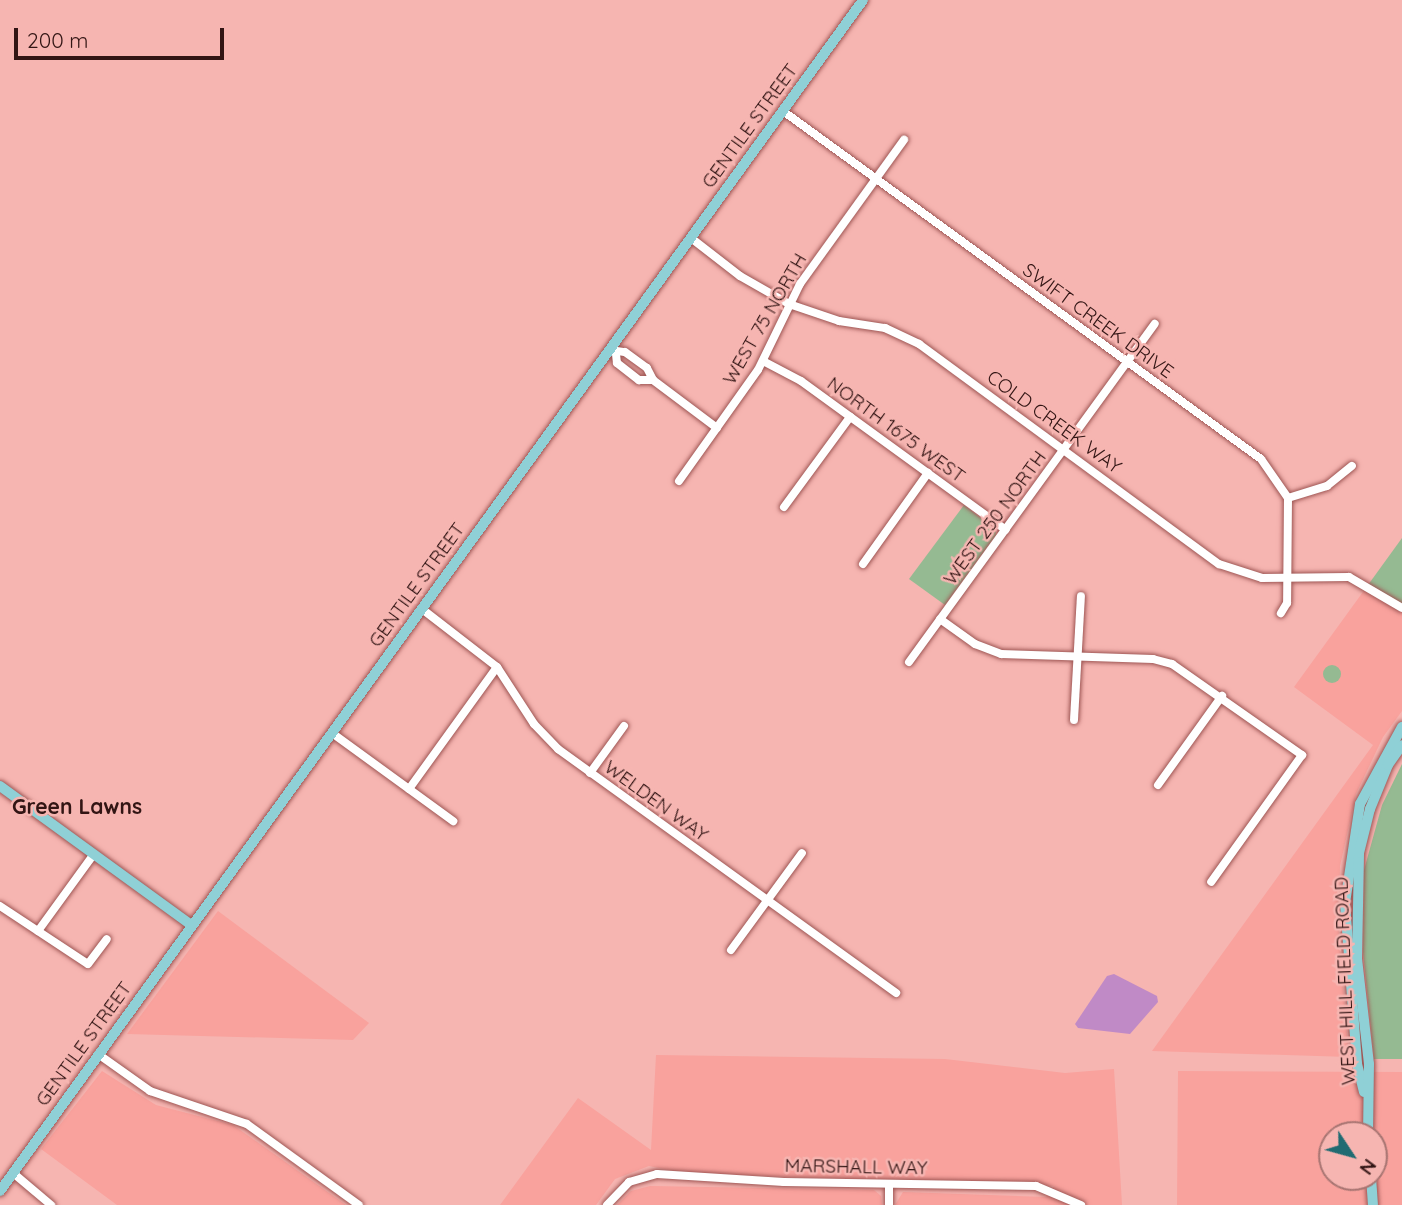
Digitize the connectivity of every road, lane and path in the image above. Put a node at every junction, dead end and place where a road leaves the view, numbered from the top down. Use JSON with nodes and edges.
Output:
{"nodes":[{"id":1,"x":863,"y":0,"type":"edge"},
{"id":2,"x":783,"y":111,"type":"junction"},
{"id":3,"x":904,"y":140,"type":"dead end"},
{"id":4,"x":876,"y":179,"type":"junction"},
{"id":5,"x":691,"y":238,"type":"junction"},
{"id":6,"x":789,"y":304,"type":"junction"},
{"id":7,"x":1155,"y":324,"type":"dead end"},
{"id":8,"x":613,"y":352,"type":"junction"},
{"id":9,"x":763,"y":361,"type":"junction"},
{"id":10,"x":1128,"y":362,"type":"junction"},
{"id":11,"x":653,"y":380,"type":"junction"},
{"id":12,"x":850,"y":416,"type":"junction"},
{"id":13,"x":717,"y":428,"type":"junction"},
{"id":14,"x":1065,"y":449,"type":"junction"},
{"id":15,"x":1352,"y":466,"type":"dead end"},
{"id":16,"x":928,"y":473,"type":"junction"},
{"id":17,"x":679,"y":481,"type":"dead end"},
{"id":18,"x":1288,"y":498,"type":"junction"},
{"id":19,"x":784,"y":507,"type":"dead end"},
{"id":20,"x":1006,"y":530,"type":"junction"},
{"id":21,"x":863,"y":564,"type":"dead end"},
{"id":22,"x":1288,"y":578,"type":"junction"},
{"id":23,"x":1081,"y":596,"type":"dead end"},
{"id":24,"x":1402,"y":608,"type":"edge"},
{"id":25,"x":422,"y":609,"type":"junction"},
{"id":26,"x":1281,"y":613,"type":"dead end"},
{"id":27,"x":940,"y":619,"type":"junction"},
{"id":28,"x":1078,"y":657,"type":"junction"},
{"id":29,"x":909,"y":662,"type":"dead end"},
{"id":30,"x":498,"y":667,"type":"junction"},
{"id":31,"x":1222,"y":696,"type":"junction"},
{"id":32,"x":1074,"y":720,"type":"dead end"},
{"id":33,"x":624,"y":726,"type":"dead end"},
{"id":34,"x":1402,"y":727,"type":"edge"},
{"id":35,"x":332,"y":733,"type":"junction"},
{"id":36,"x":1402,"y":746,"type":"edge"},
{"id":37,"x":590,"y":773,"type":"junction"},
{"id":38,"x":1158,"y":785,"type":"dead end"},
{"id":39,"x":0,"y":786,"type":"edge"},
{"id":40,"x":409,"y":789,"type":"junction"},
{"id":41,"x":453,"y":821,"type":"dead end"},
{"id":42,"x":802,"y":853,"type":"dead end"},
{"id":43,"x":94,"y":854,"type":"junction"},
{"id":44,"x":1211,"y":882,"type":"dead end"},
{"id":45,"x":767,"y":901,"type":"junction"},
{"id":46,"x":0,"y":906,"type":"edge"},
{"id":47,"x":191,"y":925,"type":"junction"},
{"id":48,"x":38,"y":931,"type":"junction"},
{"id":49,"x":107,"y":939,"type":"dead end"},
{"id":50,"x":731,"y":950,"type":"dead end"},
{"id":51,"x":896,"y":993,"type":"dead end"},
{"id":52,"x":98,"y":1054,"type":"junction"},
{"id":53,"x":1366,"y":1099,"type":"junction"},
{"id":54,"x":1367,"y":1121,"type":"edge"},
{"id":55,"x":13,"y":1172,"type":"junction"},
{"id":56,"x":889,"y":1184,"type":"junction"},
{"id":57,"x":0,"y":1191,"type":"edge"},
{"id":58,"x":51,"y":1205,"type":"edge"},
{"id":59,"x":359,"y":1205,"type":"edge"},
{"id":60,"x":607,"y":1205,"type":"edge"},
{"id":61,"x":889,"y":1205,"type":"edge"},
{"id":62,"x":1081,"y":1205,"type":"edge"}],
"edges":[{"from":1,"to":2,"type":"main road","name":"GENTILE STREET"},
{"from":2,"to":4,"type":"street","name":"SWIFT CREEK DRIVE"},
{"from":2,"to":5,"type":"main road","name":"GENTILE STREET"},
{"from":3,"to":4,"type":"street","name":"WEST 75 NORTH"},
{"from":4,"to":6,"type":"street","name":"WEST 75 NORTH"},
{"from":4,"to":10,"type":"street","name":"SWIFT CREEK DRIVE"},
{"from":5,"to":6,"type":"street","name":"COLD CREEK WAY"},
{"from":5,"to":8,"type":"main road","name":"GENTILE STREET"},
{"from":6,"to":9,"type":"street","name":"WEST 75 NORTH"},
{"from":6,"to":14,"type":"street","name":"COLD CREEK WAY"},
{"from":7,"to":10,"type":"street","name":"WEST 250 NORTH"},
{"from":8,"to":11,"type":"street"},
{"from":8,"to":11,"type":"street"},
{"from":8,"to":25,"type":"main road","name":"GENTILE STREET"},
{"from":9,"to":12,"type":"street","name":"NORTH 1675 WEST"},
{"from":9,"to":13,"type":"street","name":"WEST 75 NORTH"},
{"from":10,"to":14,"type":"street","name":"WEST 250 NORTH"},
{"from":10,"to":18,"type":"street","name":"SWIFT CREEK DRIVE"},
{"from":11,"to":13,"type":"street"},
{"from":12,"to":16,"type":"street","name":"NORTH 1675 WEST"},
{"from":12,"to":19,"type":"street"},
{"from":13,"to":17,"type":"street","name":"WEST 75 NORTH"},
{"from":14,"to":20,"type":"street","name":"WEST 250 NORTH"},
{"from":14,"to":22,"type":"street","name":"COLD CREEK WAY"},
{"from":15,"to":18,"type":"street"},
{"from":16,"to":20,"type":"street","name":"NORTH 1675 WEST"},
{"from":16,"to":21,"type":"street"},
{"from":18,"to":22,"type":"street"},
{"from":20,"to":27,"type":"street","name":"WEST 250 NORTH"},
{"from":22,"to":24,"type":"street","name":"COLD CREEK WAY"},
{"from":22,"to":26,"type":"street"},
{"from":23,"to":28,"type":"street"},
{"from":25,"to":30,"type":"street","name":"WELDEN WAY"},
{"from":25,"to":35,"type":"main road","name":"GENTILE STREET"},
{"from":27,"to":28,"type":"street"},
{"from":27,"to":29,"type":"street","name":"WEST 250 NORTH"},
{"from":28,"to":31,"type":"street"},
{"from":28,"to":32,"type":"street"},
{"from":30,"to":37,"type":"street","name":"WELDEN WAY"},
{"from":30,"to":40,"type":"street"},
{"from":31,"to":38,"type":"street"},
{"from":31,"to":44,"type":"street"},
{"from":33,"to":37,"type":"street"},
{"from":34,"to":53,"type":"main road","name":"WEST HILL FIELD ROAD"},
{"from":35,"to":40,"type":"street"},
{"from":35,"to":47,"type":"main road","name":"GENTILE STREET"},
{"from":36,"to":53,"type":"main road","name":"WEST HILL FIELD ROAD"},
{"from":37,"to":45,"type":"street","name":"WELDEN WAY"},
{"from":39,"to":43,"type":"main road"},
{"from":40,"to":41,"type":"street"},
{"from":42,"to":45,"type":"street"},
{"from":43,"to":47,"type":"main road"},
{"from":43,"to":48,"type":"street"},
{"from":45,"to":50,"type":"street"},
{"from":45,"to":51,"type":"street","name":"WELDEN WAY"},
{"from":46,"to":48,"type":"street"},
{"from":47,"to":52,"type":"main road","name":"GENTILE STREET"},
{"from":48,"to":49,"type":"street"},
{"from":52,"to":55,"type":"main road","name":"GENTILE STREET"},
{"from":52,"to":59,"type":"street"},
{"from":53,"to":54,"type":"main road","name":"WEST HILL FIELD ROAD"},
{"from":55,"to":57,"type":"main road","name":"GENTILE STREET"},
{"from":55,"to":58,"type":"street"},
{"from":56,"to":60,"type":"street","name":"MARSHALL WAY"},
{"from":56,"to":61,"type":"street"},
{"from":56,"to":62,"type":"street","name":"MARSHALL WAY"}]}
